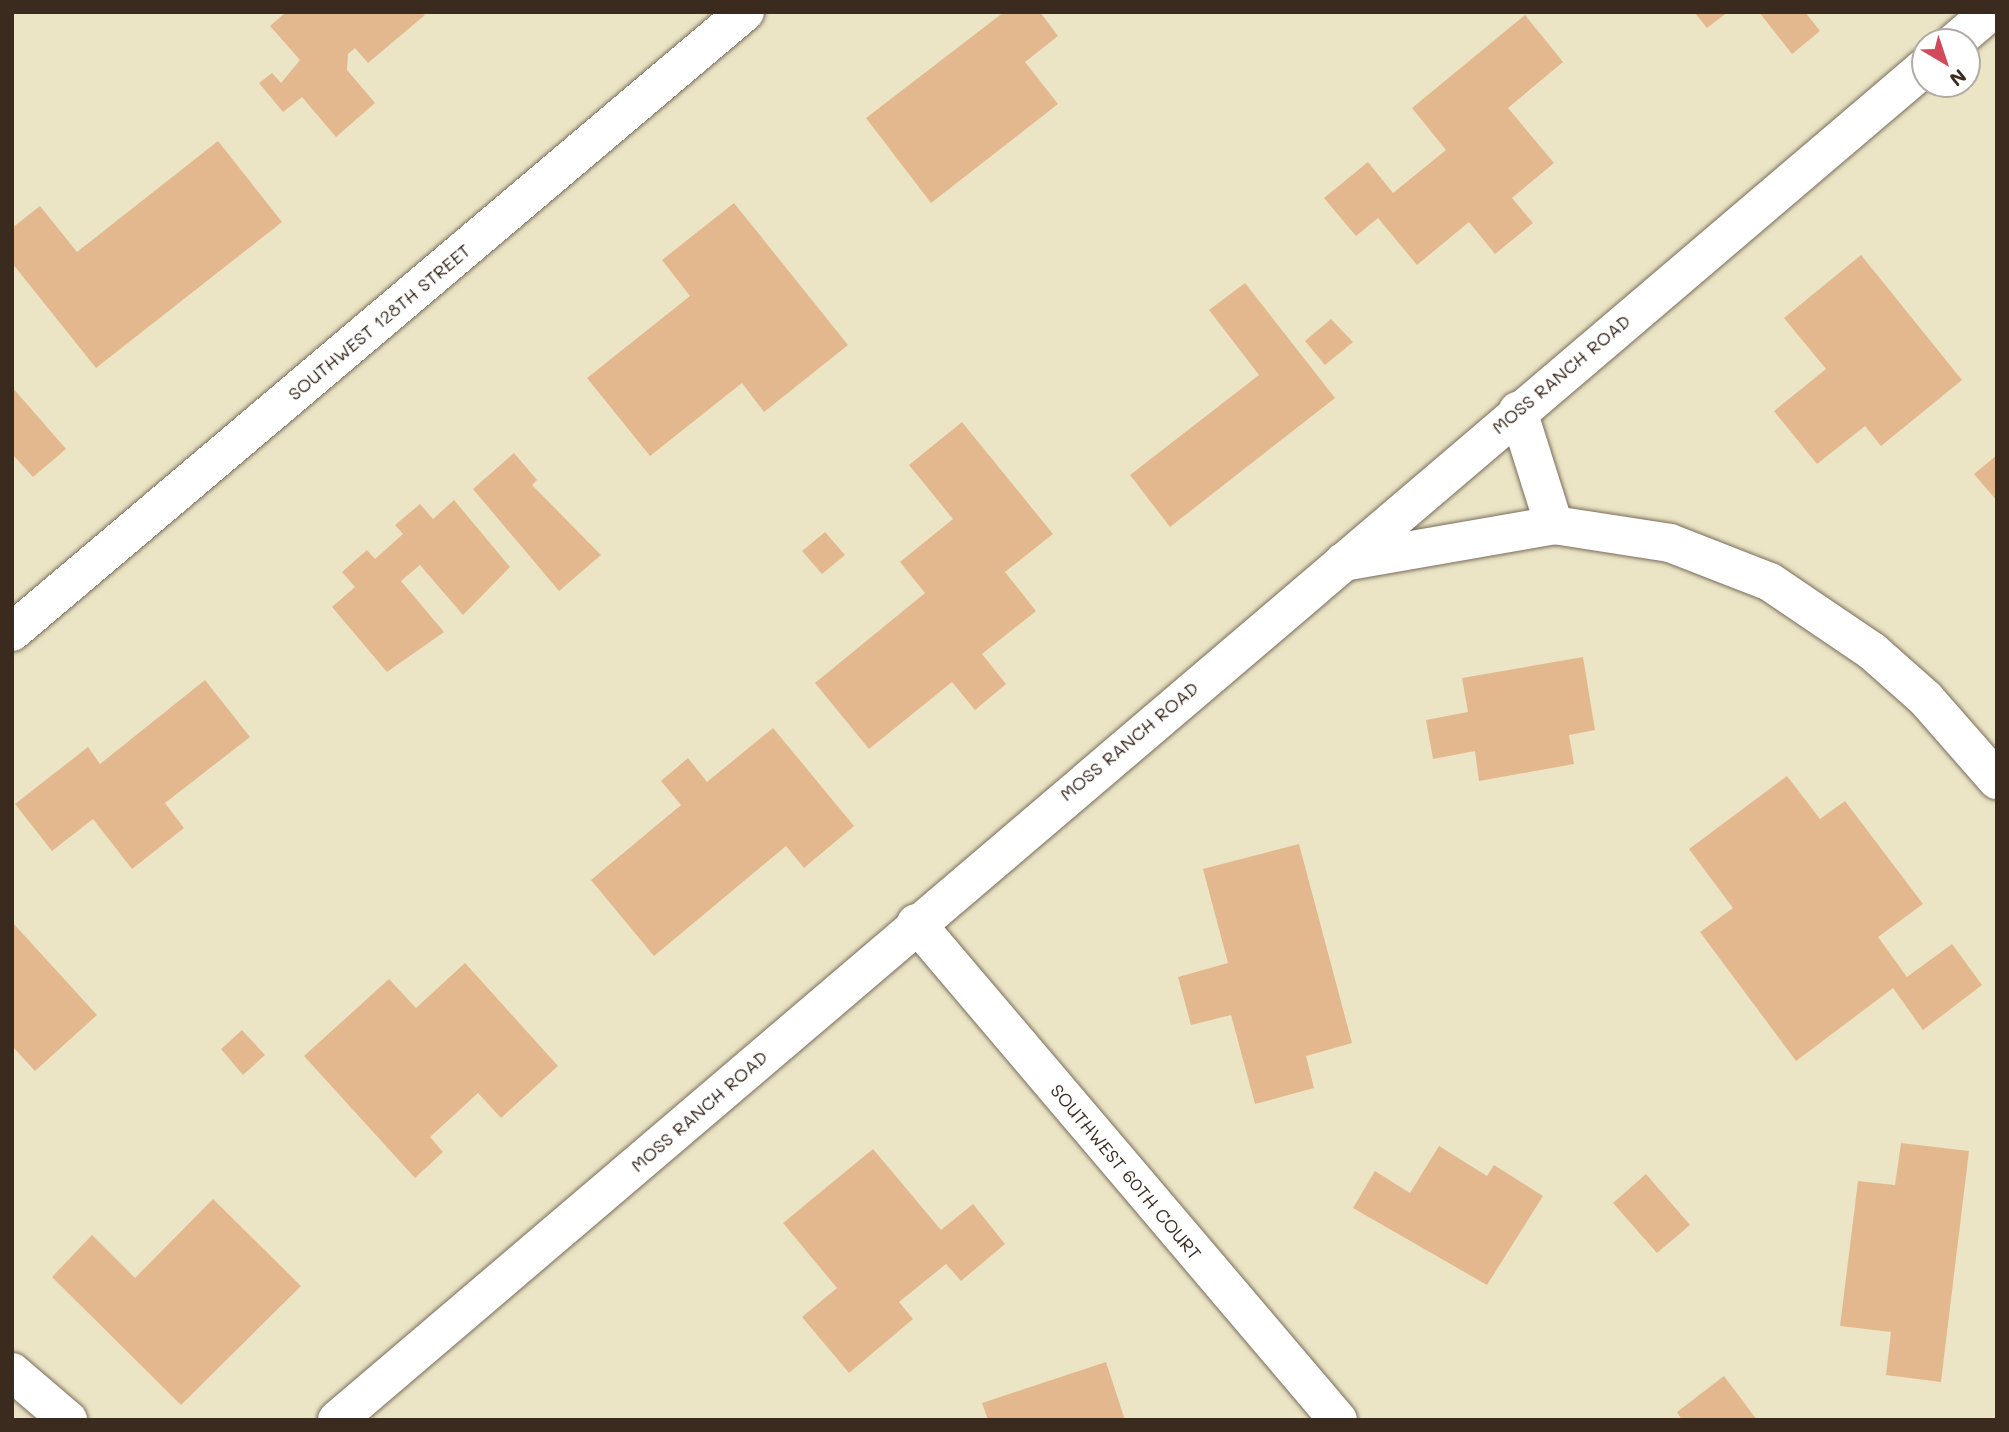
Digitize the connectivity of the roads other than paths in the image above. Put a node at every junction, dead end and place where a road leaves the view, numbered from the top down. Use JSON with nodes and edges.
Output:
{"nodes":[{"id":1,"x":745,"y":12,"type":"edge"},
{"id":2,"x":1990,"y":12,"type":"edge"},
{"id":3,"x":1971,"y":28,"type":"edge"},
{"id":4,"x":1911,"y":79,"type":"edge"},
{"id":5,"x":1518,"y":411,"type":"junction"},
{"id":6,"x":1554,"y":526,"type":"junction"},
{"id":7,"x":1337,"y":564,"type":"junction"},
{"id":8,"x":12,"y":632,"type":"edge"},
{"id":9,"x":1997,"y":780,"type":"edge"},
{"id":10,"x":916,"y":923,"type":"junction"},
{"id":11,"x":12,"y":1371,"type":"edge"},
{"id":12,"x":68,"y":1420,"type":"edge"},
{"id":13,"x":337,"y":1420,"type":"edge"},
{"id":14,"x":1338,"y":1420,"type":"edge"}],
"edges":[{"from":1,"to":8,"type":"street","name":"SOUTHWEST 128TH STREET"},
{"from":2,"to":3,"type":"street"},
{"from":4,"to":5,"type":"street","name":"MOSS RANCH ROAD"},
{"from":5,"to":6,"type":"street"},
{"from":5,"to":7,"type":"street","name":"MOSS RANCH ROAD"},
{"from":6,"to":7,"type":"street"},
{"from":6,"to":9,"type":"street"},
{"from":7,"to":10,"type":"street","name":"MOSS RANCH ROAD"},
{"from":10,"to":13,"type":"street","name":"MOSS RANCH ROAD"},
{"from":10,"to":14,"type":"street","name":"SOUTHWEST 60TH COURT"},
{"from":11,"to":12,"type":"street"}]}
